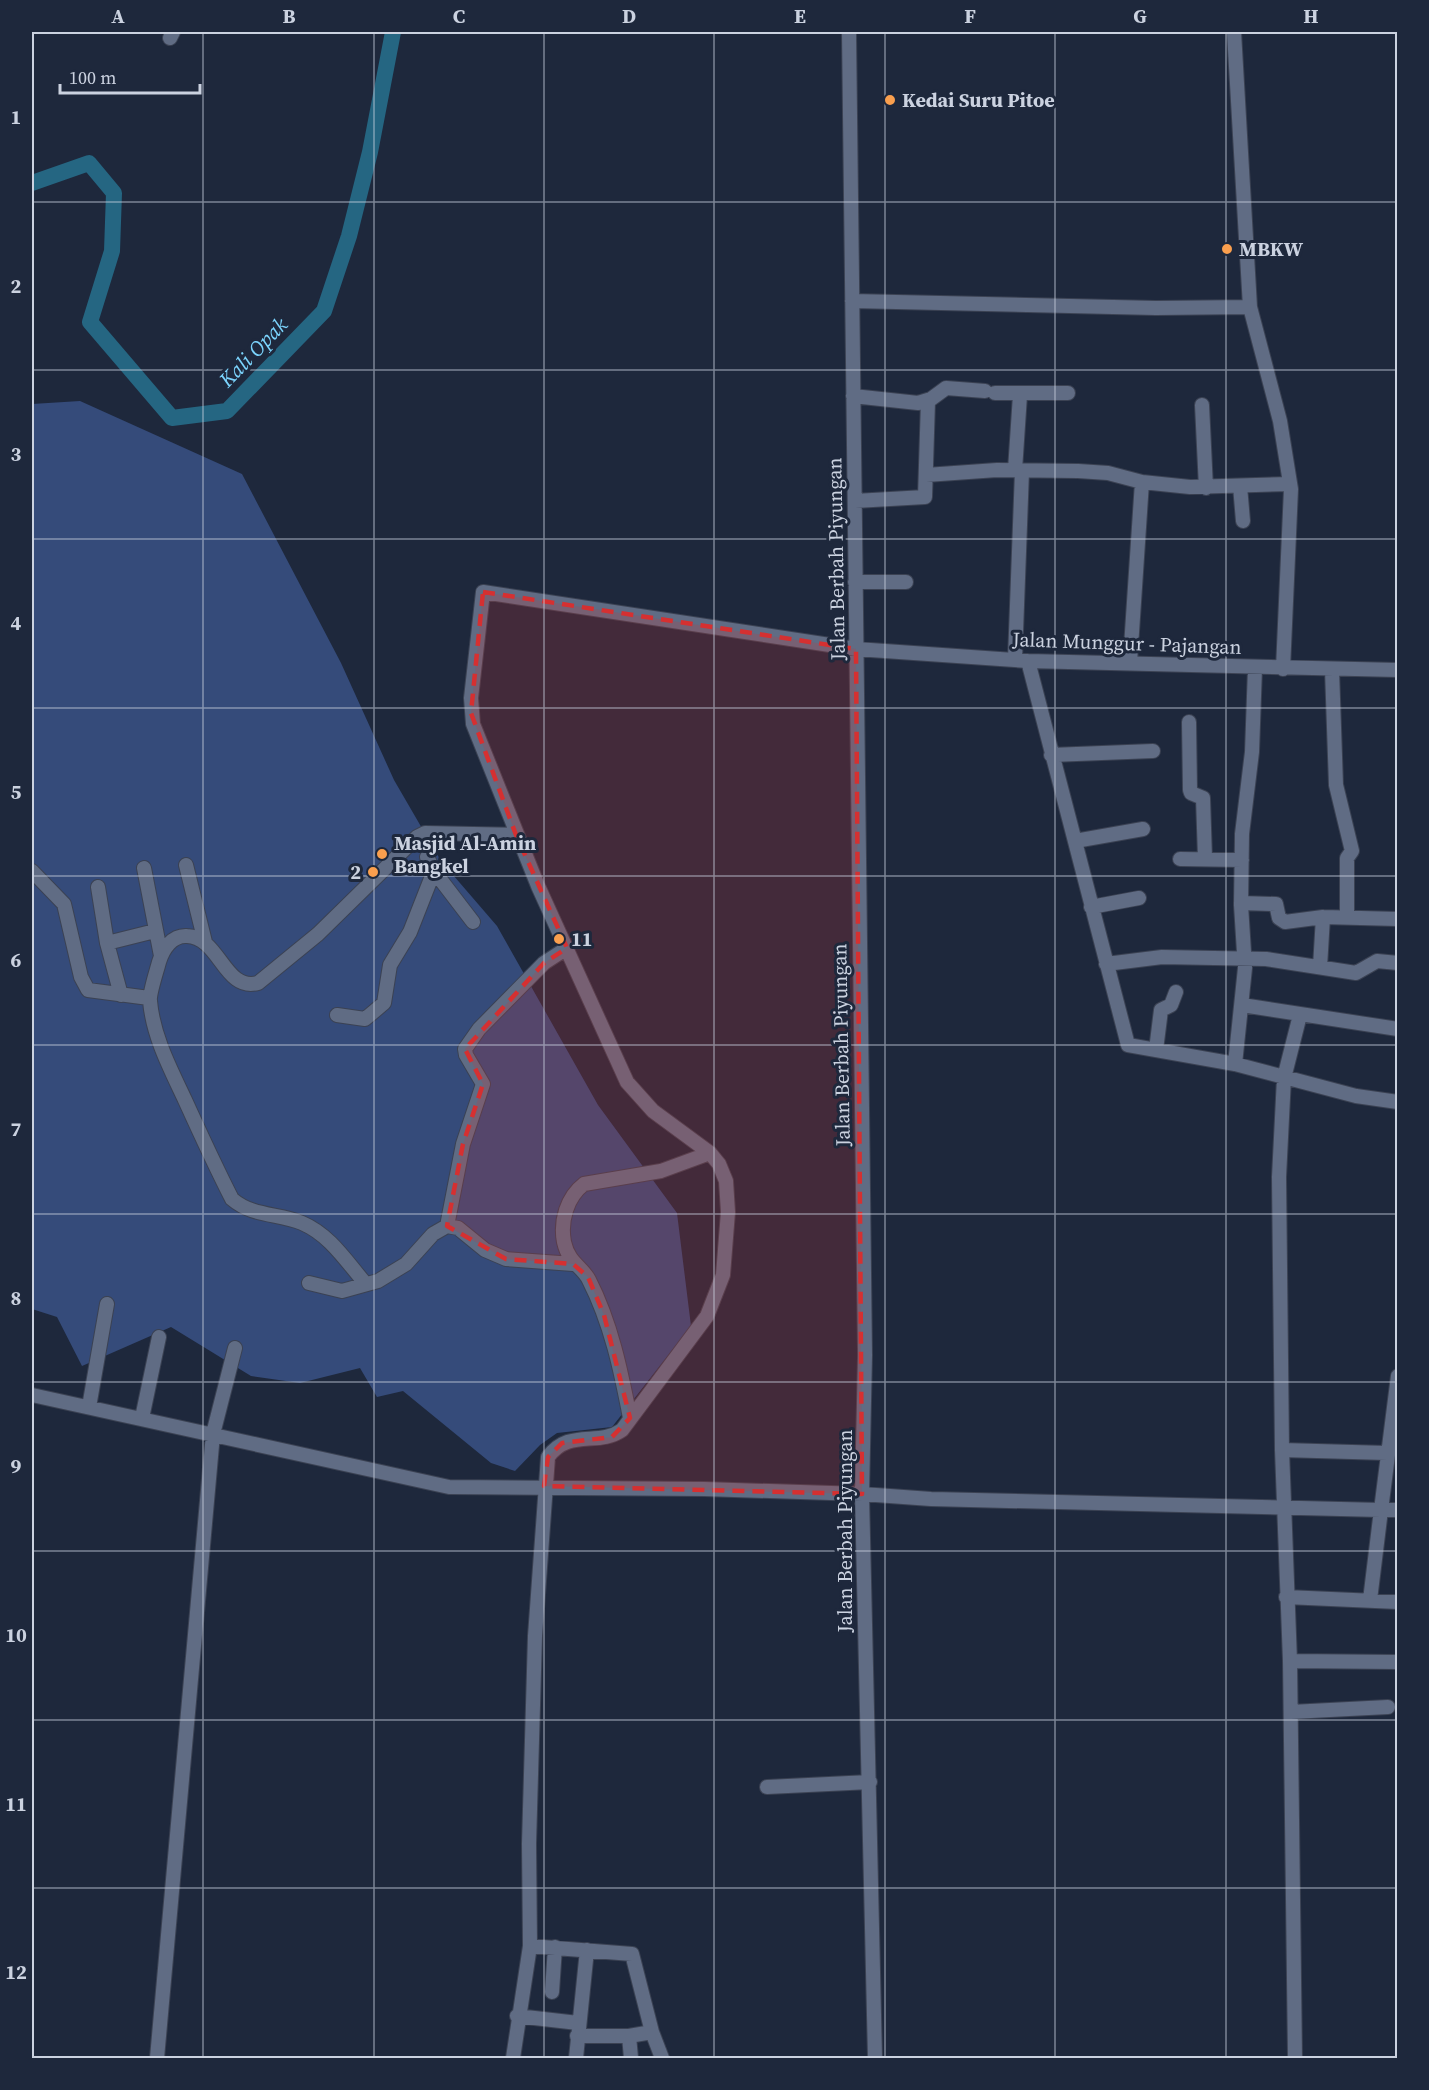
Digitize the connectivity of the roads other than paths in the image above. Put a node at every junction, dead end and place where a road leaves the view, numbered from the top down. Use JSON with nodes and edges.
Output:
{"nodes":[{"id":1,"x":849,"y":32,"type":"edge"},
{"id":2,"x":1234,"y":32,"type":"edge"},
{"id":3,"x":852,"y":302,"type":"junction"},
{"id":4,"x":1250,"y":307,"type":"junction"},
{"id":5,"x":1068,"y":393,"type":"dead end"},
{"id":6,"x":1020,"y":395,"type":"junction"},
{"id":7,"x":853,"y":396,"type":"junction"},
{"id":8,"x":928,"y":401,"type":"junction"},
{"id":9,"x":1202,"y":405,"type":"dead end"},
{"id":10,"x":1019,"y":471,"type":"junction"},
{"id":11,"x":926,"y":475,"type":"junction"},
{"id":12,"x":1142,"y":482,"type":"junction"},
{"id":13,"x":1290,"y":484,"type":"junction"},
{"id":14,"x":1240,"y":486,"type":"junction"},
{"id":15,"x":1206,"y":488,"type":"junction"},
{"id":16,"x":855,"y":501,"type":"junction"},
{"id":17,"x":1243,"y":521,"type":"dead end"},
{"id":18,"x":855,"y":582,"type":"junction"},
{"id":19,"x":906,"y":582,"type":"dead end"},
{"id":20,"x":856,"y":649,"type":"junction"},
{"id":21,"x":1021,"y":660,"type":"junction"},
{"id":22,"x":1130,"y":662,"type":"junction"},
{"id":23,"x":1255,"y":668,"type":"junction"},
{"id":24,"x":1282,"y":669,"type":"junction"},
{"id":25,"x":1332,"y":670,"type":"junction"},
{"id":26,"x":1398,"y":670,"type":"edge"},
{"id":27,"x":1189,"y":722,"type":"dead end"},
{"id":28,"x":1153,"y":751,"type":"dead end"},
{"id":29,"x":1051,"y":755,"type":"junction"},
{"id":30,"x":1143,"y":829,"type":"dead end"},
{"id":31,"x":516,"y":835,"type":"junction"},
{"id":32,"x":1075,"y":841,"type":"junction"},
{"id":33,"x":427,"y":857,"type":"dead end"},
{"id":34,"x":1205,"y":858,"type":"junction"},
{"id":35,"x":1180,"y":859,"type":"dead end"},
{"id":36,"x":1242,"y":860,"type":"junction"},
{"id":37,"x":186,"y":865,"type":"dead end"},
{"id":38,"x":144,"y":868,"type":"dead end"},
{"id":39,"x":32,"y":871,"type":"edge"},
{"id":40,"x":434,"y":871,"type":"junction"},
{"id":41,"x":98,"y":887,"type":"dead end"},
{"id":42,"x":1139,"y":898,"type":"dead end"},
{"id":43,"x":1241,"y":903,"type":"junction"},
{"id":44,"x":1091,"y":907,"type":"junction"},
{"id":45,"x":1323,"y":917,"type":"junction"},
{"id":46,"x":1347,"y":918,"type":"junction"},
{"id":47,"x":1398,"y":919,"type":"edge"},
{"id":48,"x":473,"y":922,"type":"dead end"},
{"id":49,"x":155,"y":931,"type":"junction"},
{"id":50,"x":205,"y":942,"type":"junction"},
{"id":51,"x":107,"y":943,"type":"junction"},
{"id":52,"x":565,"y":945,"type":"junction"},
{"id":53,"x":161,"y":956,"type":"junction"},
{"id":54,"x":1245,"y":959,"type":"junction"},
{"id":55,"x":1398,"y":963,"type":"edge"},
{"id":56,"x":1106,"y":964,"type":"junction"},
{"id":57,"x":1320,"y":968,"type":"junction"},
{"id":58,"x":517,"y":981,"type":"dead end"},
{"id":59,"x":1176,"y":992,"type":"dead end"},
{"id":60,"x":121,"y":995,"type":"junction"},
{"id":61,"x":149,"y":998,"type":"junction"},
{"id":62,"x":1242,"y":1005,"type":"junction"},
{"id":63,"x":337,"y":1015,"type":"dead end"},
{"id":64,"x":1300,"y":1015,"type":"junction"},
{"id":65,"x":1398,"y":1029,"type":"edge"},
{"id":66,"x":1156,"y":1050,"type":"junction"},
{"id":67,"x":1235,"y":1064,"type":"junction"},
{"id":68,"x":1284,"y":1078,"type":"junction"},
{"id":69,"x":1398,"y":1102,"type":"edge"},
{"id":70,"x":710,"y":1153,"type":"junction"},
{"id":71,"x":447,"y":1226,"type":"junction"},
{"id":72,"x":573,"y":1264,"type":"junction"},
{"id":73,"x":309,"y":1283,"type":"dead end"},
{"id":74,"x":365,"y":1283,"type":"junction"},
{"id":75,"x":107,"y":1304,"type":"dead end"},
{"id":76,"x":159,"y":1337,"type":"dead end"},
{"id":77,"x":235,"y":1348,"type":"dead end"},
{"id":78,"x":1398,"y":1376,"type":"edge"},
{"id":79,"x":32,"y":1395,"type":"edge"},
{"id":80,"x":89,"y":1407,"type":"junction"},
{"id":81,"x":630,"y":1418,"type":"junction"},
{"id":82,"x":142,"y":1419,"type":"junction"},
{"id":83,"x":213,"y":1434,"type":"junction"},
{"id":84,"x":1281,"y":1450,"type":"junction"},
{"id":85,"x":1387,"y":1453,"type":"junction"},
{"id":86,"x":544,"y":1486,"type":"junction"},
{"id":87,"x":862,"y":1494,"type":"junction"},
{"id":88,"x":1285,"y":1508,"type":"junction"},
{"id":89,"x":1381,"y":1510,"type":"junction"},
{"id":90,"x":1398,"y":1510,"type":"edge"},
{"id":91,"x":1286,"y":1597,"type":"junction"},
{"id":92,"x":1370,"y":1600,"type":"junction"},
{"id":93,"x":1398,"y":1602,"type":"edge"},
{"id":94,"x":1290,"y":1661,"type":"junction"},
{"id":95,"x":1398,"y":1662,"type":"edge"},
{"id":96,"x":1388,"y":1707,"type":"dead end"},
{"id":97,"x":1291,"y":1712,"type":"junction"},
{"id":98,"x":870,"y":1782,"type":"junction"},
{"id":99,"x":767,"y":1787,"type":"dead end"},
{"id":100,"x":530,"y":1946,"type":"junction"},
{"id":101,"x":555,"y":1947,"type":"junction"},
{"id":102,"x":587,"y":1950,"type":"junction"},
{"id":103,"x":552,"y":1992,"type":"dead end"},
{"id":104,"x":517,"y":2016,"type":"junction"},
{"id":105,"x":578,"y":2029,"type":"junction"},
{"id":106,"x":652,"y":2032,"type":"junction"},
{"id":107,"x":629,"y":2036,"type":"junction"},
{"id":108,"x":157,"y":2058,"type":"edge"},
{"id":109,"x":513,"y":2058,"type":"edge"},
{"id":110,"x":576,"y":2058,"type":"edge"},
{"id":111,"x":631,"y":2058,"type":"edge"},
{"id":112,"x":662,"y":2058,"type":"edge"},
{"id":113,"x":875,"y":2058,"type":"edge"},
{"id":114,"x":1295,"y":2058,"type":"edge"}],
"edges":[{"from":1,"to":3,"type":"street","name":"Jalan Berbah Piyungan"},
{"from":2,"to":4,"type":"street"},
{"from":3,"to":4,"type":"street"},
{"from":3,"to":7,"type":"street","name":"Jalan Berbah Piyungan"},
{"from":4,"to":13,"type":"street"},
{"from":5,"to":6,"type":"street"},
{"from":6,"to":8,"type":"street"},
{"from":6,"to":10,"type":"street"},
{"from":7,"to":8,"type":"street"},
{"from":7,"to":16,"type":"street","name":"Jalan Berbah Piyungan"},
{"from":8,"to":11,"type":"street"},
{"from":9,"to":15,"type":"street"},
{"from":10,"to":11,"type":"street"},
{"from":10,"to":12,"type":"street"},
{"from":10,"to":21,"type":"street"},
{"from":11,"to":16,"type":"street"},
{"from":12,"to":15,"type":"street"},
{"from":12,"to":22,"type":"street"},
{"from":13,"to":14,"type":"street"},
{"from":13,"to":24,"type":"street"},
{"from":14,"to":15,"type":"street"},
{"from":14,"to":17,"type":"street"},
{"from":16,"to":18,"type":"street","name":"Jalan Berbah Piyungan"},
{"from":18,"to":19,"type":"street"},
{"from":18,"to":20,"type":"street","name":"Jalan Berbah Piyungan"},
{"from":20,"to":21,"type":"street","name":"Jalan Munggur - Pajangan"},
{"from":20,"to":31,"type":"street","name":"Jalan Munggur - Pajangan"},
{"from":20,"to":87,"type":"street","name":"Jalan Berbah Piyungan"},
{"from":21,"to":22,"type":"street","name":"Jalan Munggur - Pajangan"},
{"from":21,"to":29,"type":"street"},
{"from":22,"to":23,"type":"street","name":"Jalan Munggur - Pajangan"},
{"from":23,"to":24,"type":"street","name":"Jalan Munggur - Pajangan"},
{"from":23,"to":36,"type":"street"},
{"from":24,"to":25,"type":"street","name":"Jalan Munggur - Pajangan"},
{"from":25,"to":26,"type":"street","name":"Jalan Munggur - Pajangan"},
{"from":25,"to":46,"type":"street"},
{"from":27,"to":34,"type":"street"},
{"from":28,"to":29,"type":"street"},
{"from":29,"to":32,"type":"street"},
{"from":30,"to":32,"type":"street"},
{"from":31,"to":50,"type":"street"},
{"from":31,"to":52,"type":"street"},
{"from":32,"to":44,"type":"street"},
{"from":33,"to":40,"type":"street"},
{"from":34,"to":35,"type":"street"},
{"from":34,"to":36,"type":"street"},
{"from":36,"to":43,"type":"street"},
{"from":37,"to":50,"type":"street"},
{"from":38,"to":49,"type":"street"},
{"from":39,"to":60,"type":"street"},
{"from":40,"to":48,"type":"street"},
{"from":40,"to":63,"type":"street"},
{"from":41,"to":51,"type":"street"},
{"from":42,"to":44,"type":"street"},
{"from":43,"to":45,"type":"street"},
{"from":43,"to":54,"type":"street"},
{"from":44,"to":56,"type":"street"},
{"from":45,"to":46,"type":"street"},
{"from":45,"to":57,"type":"street"},
{"from":46,"to":47,"type":"street"},
{"from":49,"to":51,"type":"street"},
{"from":49,"to":53,"type":"street"},
{"from":50,"to":53,"type":"street"},
{"from":51,"to":60,"type":"street"},
{"from":52,"to":58,"type":"street"},
{"from":52,"to":70,"type":"street"},
{"from":52,"to":71,"type":"street"},
{"from":53,"to":61,"type":"street"},
{"from":54,"to":56,"type":"street"},
{"from":54,"to":57,"type":"street"},
{"from":54,"to":62,"type":"street"},
{"from":55,"to":57,"type":"street"},
{"from":56,"to":66,"type":"street"},
{"from":59,"to":66,"type":"street"},
{"from":60,"to":61,"type":"street"},
{"from":61,"to":74,"type":"street"},
{"from":62,"to":64,"type":"street"},
{"from":62,"to":67,"type":"street"},
{"from":64,"to":65,"type":"street"},
{"from":64,"to":68,"type":"street"},
{"from":66,"to":67,"type":"street"},
{"from":67,"to":68,"type":"street"},
{"from":68,"to":69,"type":"street"},
{"from":68,"to":84,"type":"street"},
{"from":70,"to":72,"type":"street"},
{"from":70,"to":81,"type":"street"},
{"from":71,"to":72,"type":"street"},
{"from":71,"to":74,"type":"street"},
{"from":72,"to":81,"type":"street"},
{"from":73,"to":74,"type":"street"},
{"from":75,"to":80,"type":"street"},
{"from":76,"to":82,"type":"street"},
{"from":77,"to":83,"type":"street"},
{"from":78,"to":85,"type":"street"},
{"from":79,"to":80,"type":"street"},
{"from":80,"to":82,"type":"street"},
{"from":81,"to":86,"type":"street"},
{"from":82,"to":83,"type":"street"},
{"from":83,"to":86,"type":"street"},
{"from":83,"to":108,"type":"street"},
{"from":84,"to":85,"type":"street"},
{"from":84,"to":88,"type":"street"},
{"from":85,"to":89,"type":"street"},
{"from":86,"to":87,"type":"street"},
{"from":86,"to":100,"type":"street"},
{"from":87,"to":88,"type":"street"},
{"from":87,"to":98,"type":"street","name":"Jalan Berbah Piyungan"},
{"from":88,"to":89,"type":"street"},
{"from":88,"to":91,"type":"street"},
{"from":89,"to":90,"type":"street"},
{"from":89,"to":92,"type":"street"},
{"from":91,"to":92,"type":"street"},
{"from":91,"to":94,"type":"street"},
{"from":92,"to":93,"type":"street"},
{"from":94,"to":95,"type":"street"},
{"from":94,"to":97,"type":"street"},
{"from":96,"to":97,"type":"street"},
{"from":97,"to":114,"type":"street"},
{"from":98,"to":99,"type":"street"},
{"from":98,"to":113,"type":"street","name":"Jalan Berbah Piyungan"},
{"from":100,"to":101,"type":"street"},
{"from":100,"to":104,"type":"street"},
{"from":101,"to":102,"type":"street"},
{"from":101,"to":103,"type":"street"},
{"from":102,"to":105,"type":"street"},
{"from":102,"to":106,"type":"street"},
{"from":104,"to":105,"type":"street"},
{"from":104,"to":109,"type":"street"},
{"from":105,"to":107,"type":"street"},
{"from":105,"to":110,"type":"street"},
{"from":106,"to":107,"type":"street"},
{"from":106,"to":112,"type":"street"},
{"from":107,"to":111,"type":"street"}]}
